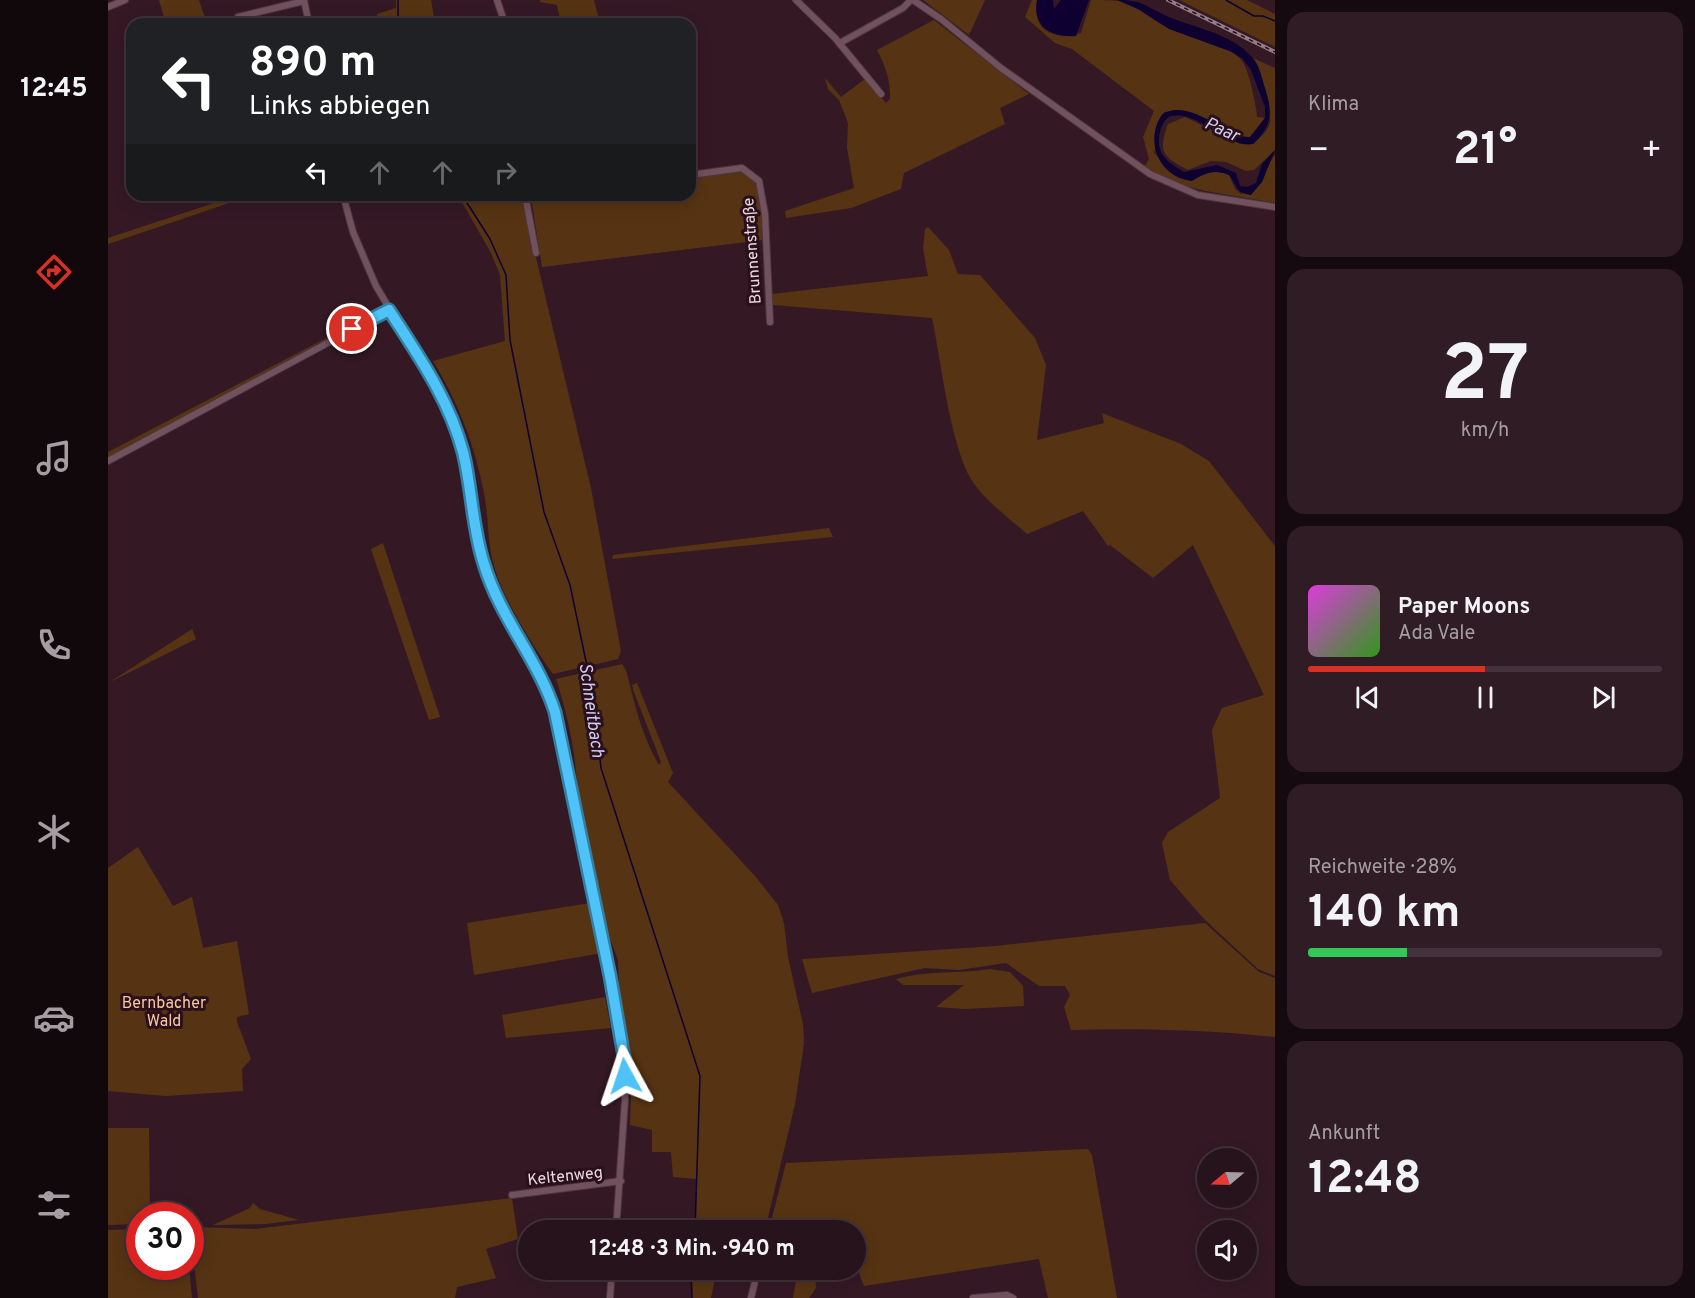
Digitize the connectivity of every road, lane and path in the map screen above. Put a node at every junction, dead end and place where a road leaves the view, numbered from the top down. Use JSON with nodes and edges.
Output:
{"nodes":[{"id":1,"x":124,"y":0,"type":"edge"},
{"id":2,"x":497,"y":0,"type":"edge"},
{"id":3,"x":796,"y":0,"type":"edge"},
{"id":4,"x":809,"y":0,"type":"edge"},
{"id":5,"x":912,"y":0,"type":"edge"},
{"id":6,"x":304,"y":1,"type":"edge"},
{"id":7,"x":802,"y":6,"type":"junction"},
{"id":8,"x":108,"y":7,"type":"edge"},
{"id":9,"x":238,"y":17,"type":"dead end"},
{"id":10,"x":308,"y":18,"type":"edge"},
{"id":11,"x":503,"y":18,"type":"edge"},
{"id":12,"x":840,"y":43,"type":"junction"},
{"id":13,"x":881,"y":94,"type":"dead end"},
{"id":14,"x":696,"y":174,"type":"edge"},
{"id":15,"x":345,"y":201,"type":"edge"},
{"id":16,"x":526,"y":201,"type":"edge"},
{"id":17,"x":1275,"y":207,"type":"edge"},
{"id":18,"x":536,"y":253,"type":"dead end"},
{"id":19,"x":389,"y":310,"type":"junction"},
{"id":20,"x":770,"y":322,"type":"dead end"},
{"id":21,"x":108,"y":461,"type":"edge"},
{"id":22,"x":621,"y":1181,"type":"junction"},
{"id":23,"x":512,"y":1195,"type":"dead end"},
{"id":24,"x":617,"y":1220,"type":"edge"},
{"id":25,"x":611,"y":1280,"type":"edge"},
{"id":26,"x":756,"y":1280,"type":"edge"},
{"id":27,"x":610,"y":1298,"type":"edge"},
{"id":28,"x":751,"y":1298,"type":"edge"},
{"id":29,"x":973,"y":1298,"type":"edge"},
{"id":30,"x":1013,"y":1298,"type":"edge"}],
"edges":[{"from":1,"to":8,"type":"street"},
{"from":2,"to":11,"type":"street"},
{"from":3,"to":7,"type":"street"},
{"from":4,"to":7,"type":"street"},
{"from":5,"to":12,"type":"street"},
{"from":5,"to":17,"type":"street"},
{"from":6,"to":9,"type":"street"},
{"from":6,"to":10,"type":"street"},
{"from":7,"to":12,"type":"street"},
{"from":12,"to":13,"type":"street"},
{"from":14,"to":20,"type":"street","name":"Brunnenstraße"},
{"from":15,"to":19,"type":"street"},
{"from":16,"to":18,"type":"street"},
{"from":19,"to":21,"type":"street"},
{"from":19,"to":22,"type":"street"},
{"from":22,"to":23,"type":"street","name":"Keltenweg"},
{"from":22,"to":24,"type":"street"},
{"from":25,"to":27,"type":"street"},
{"from":26,"to":28,"type":"street"},
{"from":29,"to":30,"type":"street"}]}
